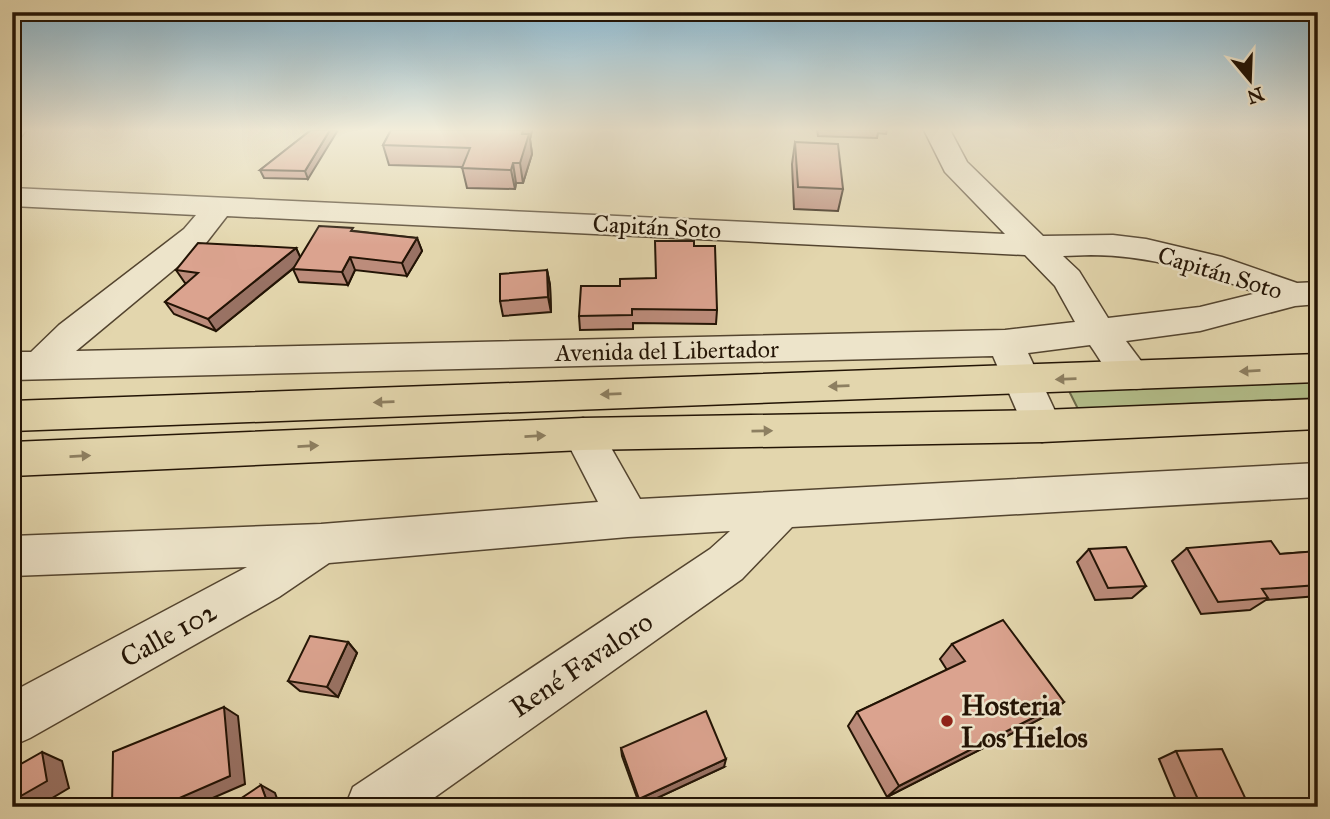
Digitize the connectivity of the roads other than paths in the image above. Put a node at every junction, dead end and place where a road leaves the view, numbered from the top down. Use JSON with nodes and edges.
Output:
{"nodes":[{"id":1,"x":957,"y":168,"type":"edge"},
{"id":2,"x":12,"y":197,"type":"edge"},
{"id":3,"x":220,"y":206,"type":"junction"},
{"id":4,"x":1037,"y":246,"type":"junction"},
{"id":5,"x":1307,"y":294,"type":"edge"},
{"id":6,"x":1099,"y":332,"type":"junction"},
{"id":7,"x":1004,"y":343,"type":"junction"},
{"id":8,"x":26,"y":366,"type":"edge"},
{"id":9,"x":1318,"y":369,"type":"edge"},
{"id":10,"x":1135,"y":377,"type":"junction"},
{"id":11,"x":1020,"y":380,"type":"junction"},
{"id":12,"x":1318,"y":414,"type":"edge"},
{"id":13,"x":12,"y":416,"type":"edge"},
{"id":14,"x":1042,"y":426,"type":"junction"},
{"id":15,"x":583,"y":434,"type":"junction"},
{"id":16,"x":12,"y":459,"type":"edge"},
{"id":17,"x":1318,"y":480,"type":"edge"},
{"id":18,"x":781,"y":510,"type":"junction"},
{"id":19,"x":628,"y":518,"type":"junction"},
{"id":20,"x":321,"y":544,"type":"junction"},
{"id":21,"x":12,"y":556,"type":"edge"},
{"id":22,"x":12,"y":720,"type":"edge"},
{"id":23,"x":373,"y":807,"type":"edge"}],
"edges":[{"from":1,"to":4,"type":"street"},
{"from":2,"to":3,"type":"street","name":"Capitán Soto"},
{"from":3,"to":4,"type":"street","name":"Capitán Soto"},
{"from":3,"to":8,"type":"street"},
{"from":4,"to":5,"type":"street","name":"Capitán Soto"},
{"from":4,"to":6,"type":"street"},
{"from":5,"to":6,"type":"street","name":"Avenida del Libertador"},
{"from":6,"to":7,"type":"street","name":"Avenida del Libertador"},
{"from":6,"to":10,"type":"street"},
{"from":7,"to":8,"type":"street","name":"Avenida del Libertador"},
{"from":7,"to":11,"type":"street"},
{"from":9,"to":10,"type":"main road","name":"Avenida del Libertador","one_way":true},
{"from":10,"to":11,"type":"main road","name":"Avenida del Libertador","one_way":true},
{"from":11,"to":13,"type":"main road","name":"Avenida del Libertador","one_way":true},
{"from":11,"to":14,"type":"street"},
{"from":12,"to":14,"type":"main road"},
{"from":15,"to":14,"type":"main road","one_way":true},
{"from":16,"to":15,"type":"main road","one_way":true},
{"from":15,"to":19,"type":"street"},
{"from":17,"to":18,"type":"street"},
{"from":18,"to":19,"type":"street"},
{"from":18,"to":23,"type":"street","name":"René Favaloro"},
{"from":19,"to":20,"type":"street"},
{"from":20,"to":21,"type":"street"},
{"from":20,"to":22,"type":"street","name":"Calle 102"}]}
